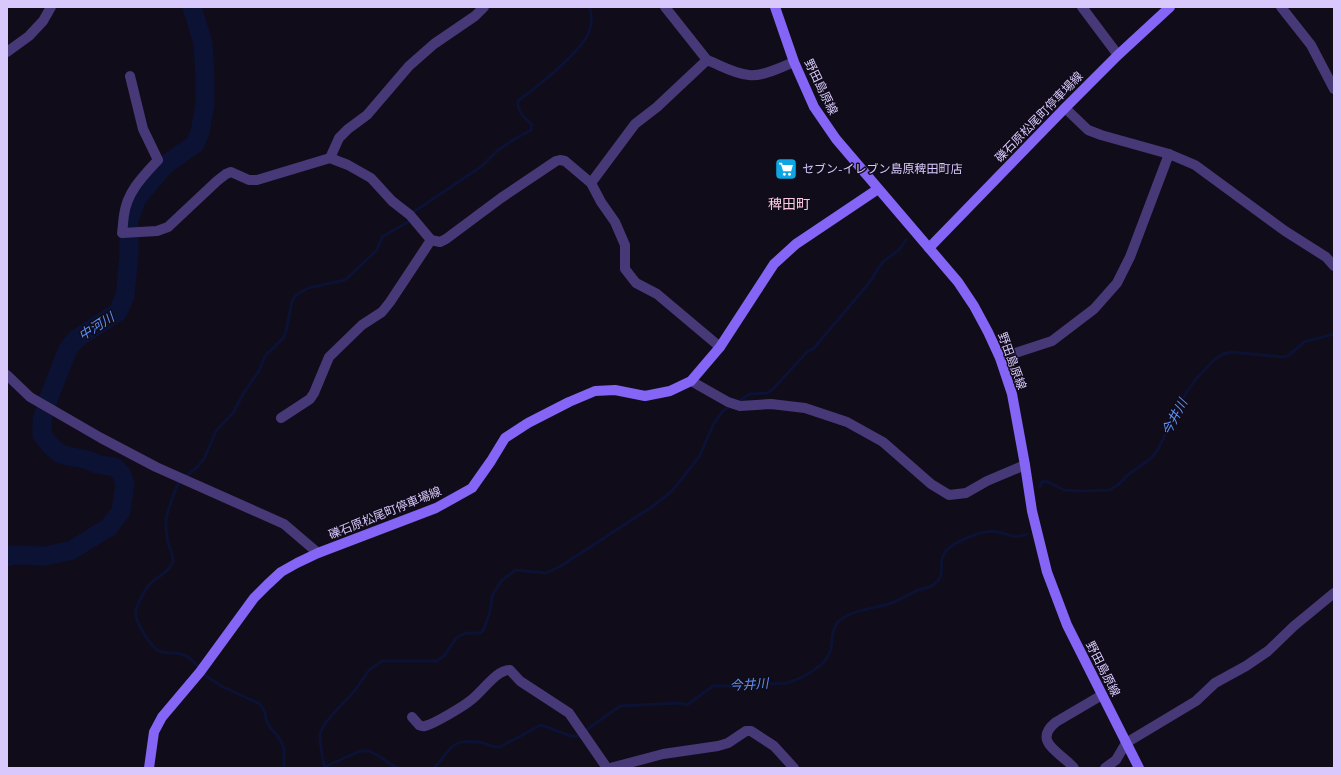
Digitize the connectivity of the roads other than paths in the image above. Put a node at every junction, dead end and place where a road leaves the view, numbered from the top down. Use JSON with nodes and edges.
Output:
{"nodes":[{"id":1,"x":51,"y":7,"type":"edge"},
{"id":2,"x":484,"y":7,"type":"edge"},
{"id":3,"x":665,"y":7,"type":"edge"},
{"id":4,"x":775,"y":7,"type":"edge"},
{"id":5,"x":1082,"y":7,"type":"edge"},
{"id":6,"x":1170,"y":7,"type":"edge"},
{"id":7,"x":1281,"y":7,"type":"edge"},
{"id":8,"x":7,"y":52,"type":"edge"},
{"id":9,"x":1118,"y":54,"type":"junction"},
{"id":10,"x":707,"y":60,"type":"junction"},
{"id":11,"x":794,"y":62,"type":"junction"},
{"id":12,"x":130,"y":76,"type":"dead end"},
{"id":13,"x":1334,"y":89,"type":"edge"},
{"id":14,"x":1065,"y":108,"type":"junction"},
{"id":15,"x":1169,"y":154,"type":"junction"},
{"id":16,"x":330,"y":158,"type":"junction"},
{"id":17,"x":591,"y":182,"type":"junction"},
{"id":18,"x":878,"y":189,"type":"junction"},
{"id":19,"x":431,"y":240,"type":"junction"},
{"id":20,"x":929,"y":248,"type":"junction"},
{"id":21,"x":1334,"y":266,"type":"edge"},
{"id":22,"x":720,"y":347,"type":"junction"},
{"id":23,"x":1000,"y":358,"type":"junction"},
{"id":24,"x":7,"y":375,"type":"edge"},
{"id":25,"x":691,"y":381,"type":"junction"},
{"id":26,"x":281,"y":418,"type":"dead end"},
{"id":27,"x":1025,"y":465,"type":"junction"},
{"id":28,"x":318,"y":553,"type":"junction"},
{"id":29,"x":1334,"y":594,"type":"edge"},
{"id":30,"x":1102,"y":695,"type":"junction"},
{"id":31,"x":412,"y":717,"type":"dead end"},
{"id":32,"x":1126,"y":743,"type":"junction"},
{"id":33,"x":149,"y":768,"type":"edge"},
{"id":34,"x":607,"y":768,"type":"edge"},
{"id":35,"x":610,"y":768,"type":"edge"},
{"id":36,"x":794,"y":768,"type":"edge"},
{"id":37,"x":1074,"y":768,"type":"edge"},
{"id":38,"x":1105,"y":768,"type":"edge"},
{"id":39,"x":1139,"y":768,"type":"edge"}],
"edges":[{"from":1,"to":8,"type":"street"},
{"from":2,"to":16,"type":"street"},
{"from":3,"to":10,"type":"street"},
{"from":4,"to":11,"type":"main road","name":"野田島原線"},
{"from":5,"to":9,"type":"street"},
{"from":6,"to":9,"type":"main road","name":"礫石原松尾町停車場線"},
{"from":7,"to":13,"type":"street"},
{"from":9,"to":14,"type":"main road","name":"礫石原松尾町停車場線"},
{"from":10,"to":11,"type":"street"},
{"from":10,"to":17,"type":"street"},
{"from":11,"to":18,"type":"main road","name":"野田島原線"},
{"from":12,"to":16,"type":"street"},
{"from":14,"to":15,"type":"street"},
{"from":14,"to":20,"type":"main road","name":"礫石原松尾町停車場線"},
{"from":15,"to":21,"type":"street"},
{"from":15,"to":23,"type":"street"},
{"from":16,"to":19,"type":"street"},
{"from":17,"to":19,"type":"street"},
{"from":17,"to":22,"type":"street"},
{"from":18,"to":20,"type":"main road","name":"野田島原線"},
{"from":18,"to":22,"type":"main road","name":"礫石原松尾町停車場線"},
{"from":19,"to":26,"type":"street"},
{"from":20,"to":23,"type":"main road","name":"野田島原線"},
{"from":22,"to":25,"type":"main road","name":"礫石原松尾町停車場線"},
{"from":23,"to":27,"type":"main road","name":"野田島原線"},
{"from":24,"to":28,"type":"street"},
{"from":25,"to":27,"type":"street"},
{"from":25,"to":28,"type":"main road","name":"礫石原松尾町停車場線"},
{"from":27,"to":30,"type":"main road","name":"野田島原線"},
{"from":28,"to":33,"type":"main road","name":"礫石原松尾町停車場線"},
{"from":29,"to":32,"type":"street"},
{"from":30,"to":32,"type":"main road","name":"野田島原線"},
{"from":30,"to":37,"type":"street"},
{"from":31,"to":34,"type":"street"},
{"from":32,"to":38,"type":"street"},
{"from":32,"to":39,"type":"main road","name":"野田島原線"},
{"from":35,"to":36,"type":"street"}]}
